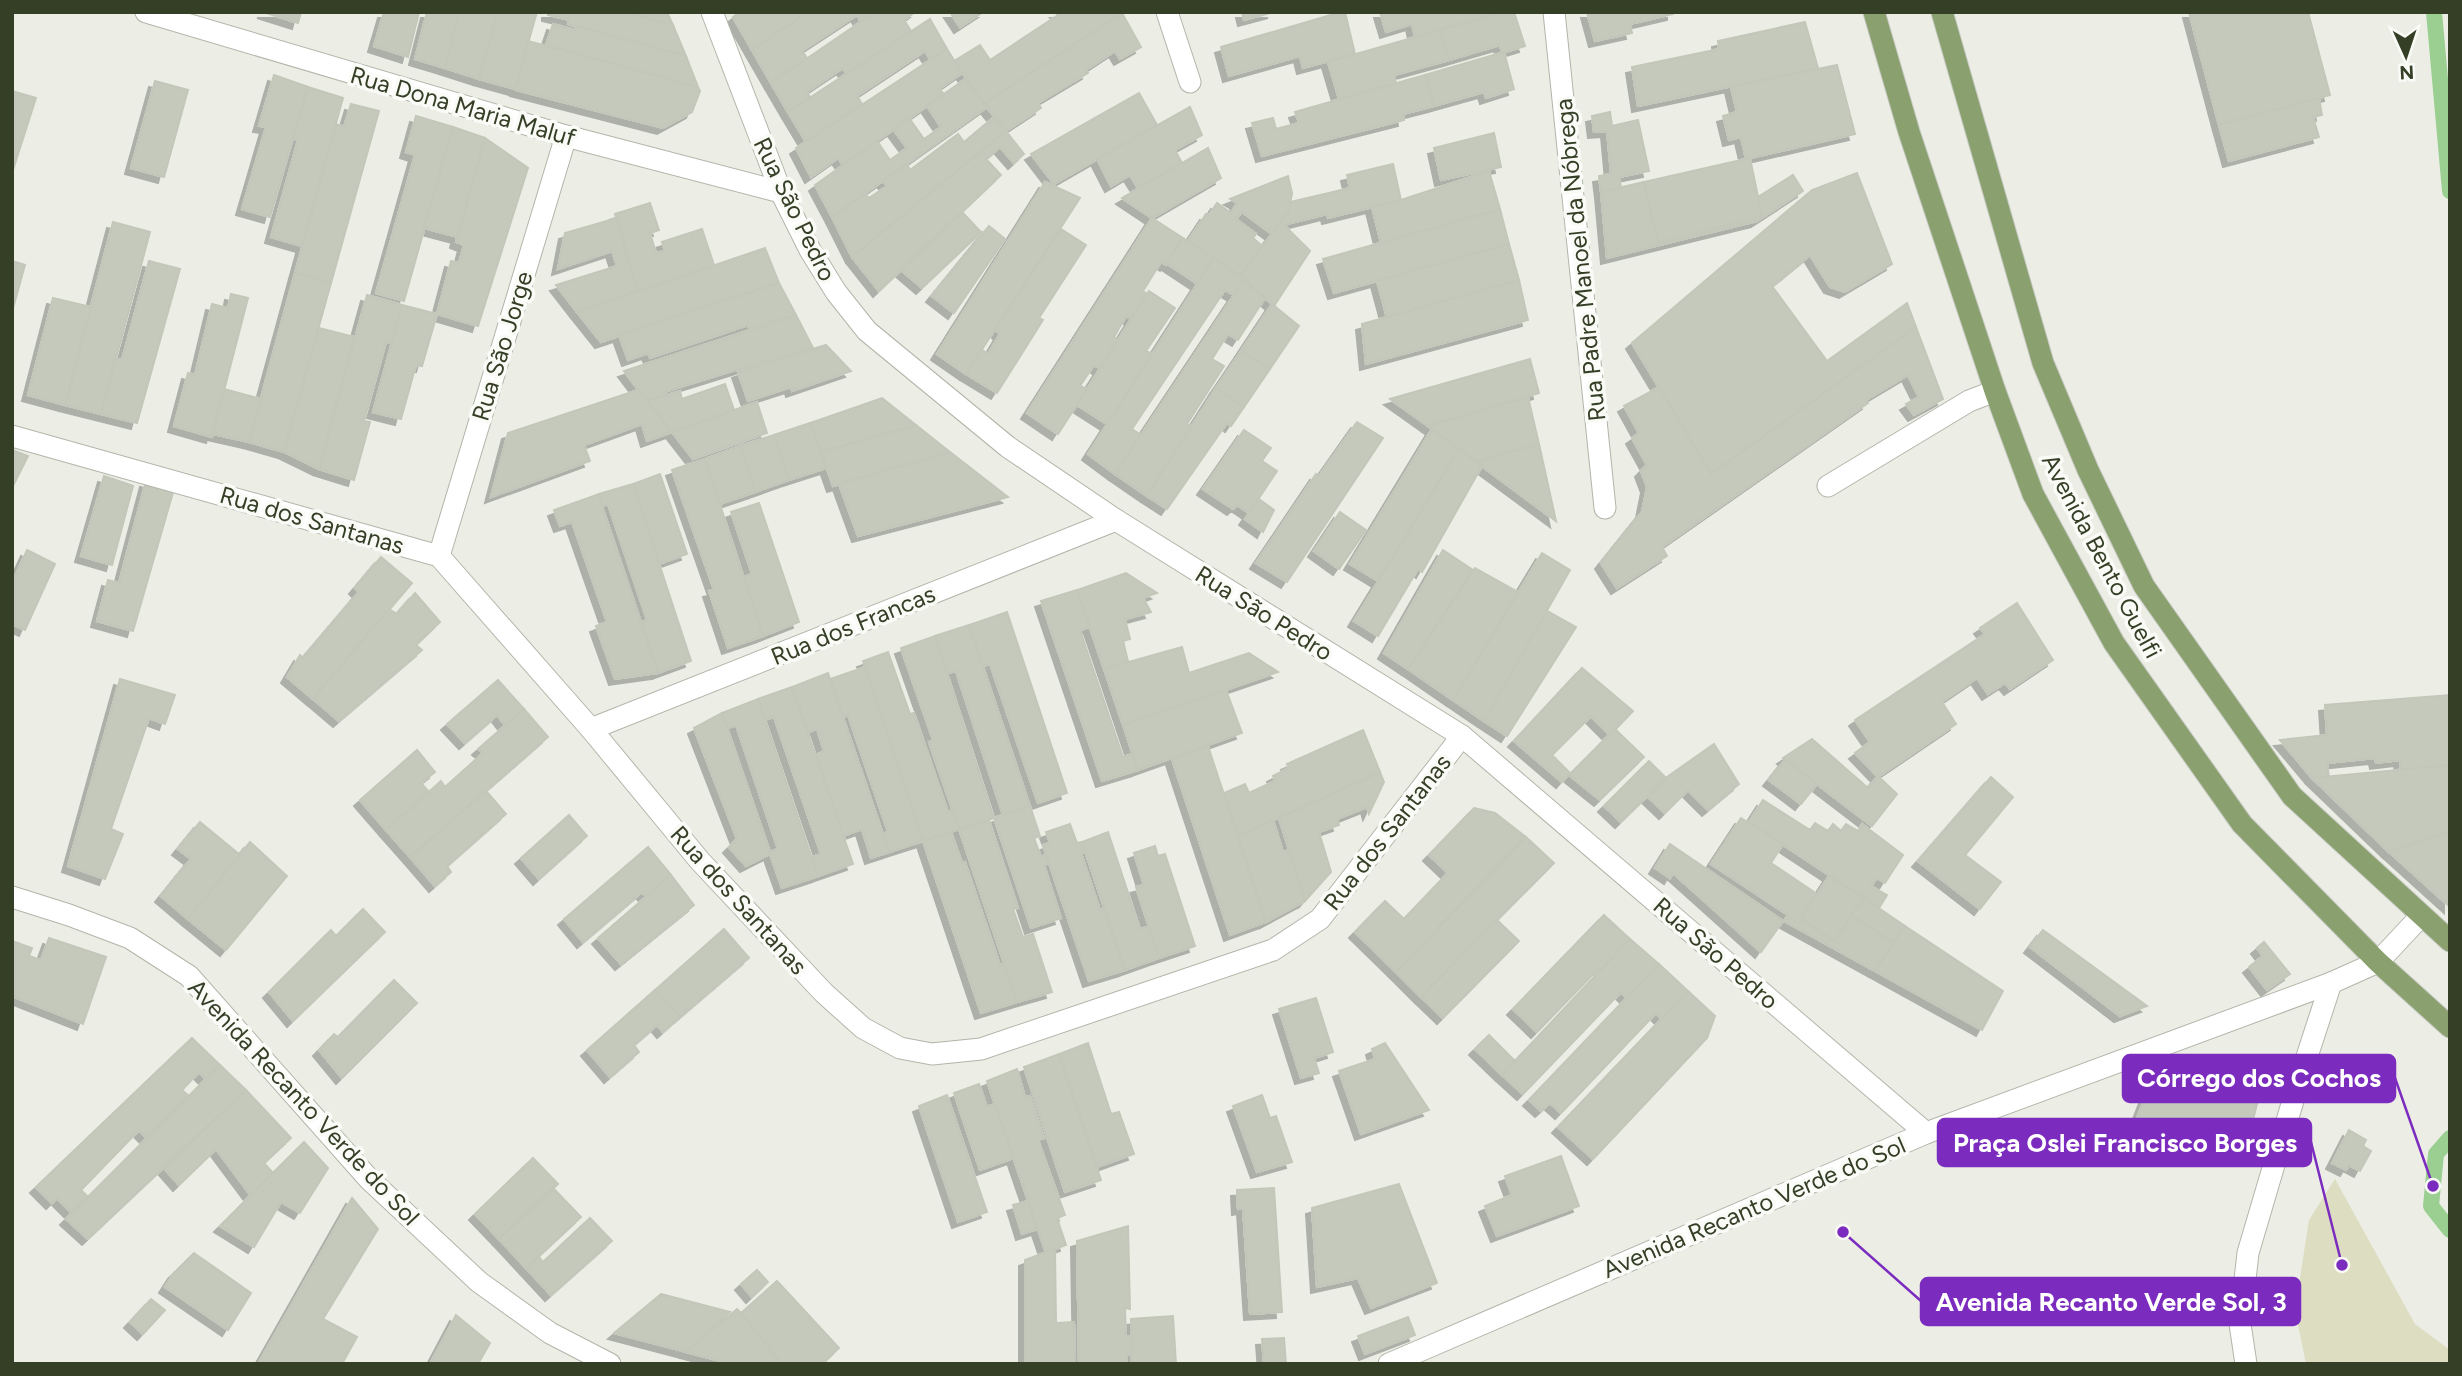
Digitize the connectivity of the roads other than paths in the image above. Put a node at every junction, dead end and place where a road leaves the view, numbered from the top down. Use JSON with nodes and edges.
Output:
{"nodes":[{"id":1,"x":146,"y":12,"type":"edge"},
{"id":2,"x":712,"y":12,"type":"edge"},
{"id":3,"x":1167,"y":12,"type":"edge"},
{"id":4,"x":1554,"y":12,"type":"edge"},
{"id":5,"x":1874,"y":12,"type":"edge"},
{"id":6,"x":1942,"y":12,"type":"edge"},
{"id":7,"x":1190,"y":82,"type":"dead end"},
{"id":8,"x":566,"y":136,"type":"junction"},
{"id":9,"x":781,"y":192,"type":"junction"},
{"id":10,"x":1995,"y":391,"type":"junction"},
{"id":11,"x":12,"y":436,"type":"edge"},
{"id":12,"x":1828,"y":486,"type":"dead end"},
{"id":13,"x":1605,"y":508,"type":"dead end"},
{"id":14,"x":1116,"y":520,"type":"junction"},
{"id":15,"x":439,"y":556,"type":"junction"},
{"id":16,"x":591,"y":729,"type":"junction"},
{"id":17,"x":1462,"y":736,"type":"junction"},
{"id":18,"x":12,"y":897,"type":"edge"},
{"id":19,"x":2421,"y":916,"type":"junction"},
{"id":20,"x":2450,"y":942,"type":"edge"},
{"id":21,"x":2378,"y":962,"type":"junction"},
{"id":22,"x":2330,"y":983,"type":"junction"},
{"id":23,"x":2450,"y":1027,"type":"edge"},
{"id":24,"x":1926,"y":1133,"type":"junction"},
{"id":25,"x":610,"y":1364,"type":"edge"},
{"id":26,"x":1389,"y":1364,"type":"edge"},
{"id":27,"x":2246,"y":1364,"type":"edge"}],
"edges":[{"from":1,"to":8,"type":"street","name":"Rua Dona Maria Maluf"},
{"from":2,"to":9,"type":"street","name":"Rua São Pedro"},
{"from":3,"to":7,"type":"street"},
{"from":4,"to":13,"type":"street","name":"Rua Padre Manoel da Nóbrega"},
{"from":5,"to":10,"type":"main road","name":"Avenida Bento Guelfi"},
{"from":6,"to":19,"type":"main road","name":"Avenida Bento Guelfi"},
{"from":8,"to":9,"type":"street","name":"Rua Dona Maria Maluf"},
{"from":8,"to":15,"type":"street","name":"Rua São Jorge"},
{"from":9,"to":14,"type":"street","name":"Rua São Pedro"},
{"from":10,"to":12,"type":"street"},
{"from":10,"to":21,"type":"main road","name":"Avenida Bento Guelfi"},
{"from":11,"to":15,"type":"street","name":"Rua dos Santanas"},
{"from":14,"to":16,"type":"street","name":"Rua dos Francas"},
{"from":14,"to":17,"type":"street","name":"Rua São Pedro"},
{"from":15,"to":16,"type":"street","name":"Rua dos Santanas"},
{"from":16,"to":17,"type":"street","name":"Rua dos Santanas"},
{"from":17,"to":24,"type":"street","name":"Rua São Pedro"},
{"from":18,"to":25,"type":"street","name":"Avenida Recanto Verde do Sol"},
{"from":19,"to":20,"type":"main road","name":"Avenida Bento Guelfi"},
{"from":19,"to":21,"type":"street","name":"Avenida Recanto Verde do Sol"},
{"from":21,"to":22,"type":"street","name":"Avenida Recanto Verde do Sol"},
{"from":21,"to":23,"type":"main road","name":"Avenida Bento Guelfi"},
{"from":22,"to":24,"type":"street","name":"Avenida Recanto Verde do Sol"},
{"from":22,"to":27,"type":"street"},
{"from":24,"to":26,"type":"street","name":"Avenida Recanto Verde do Sol"}]}
